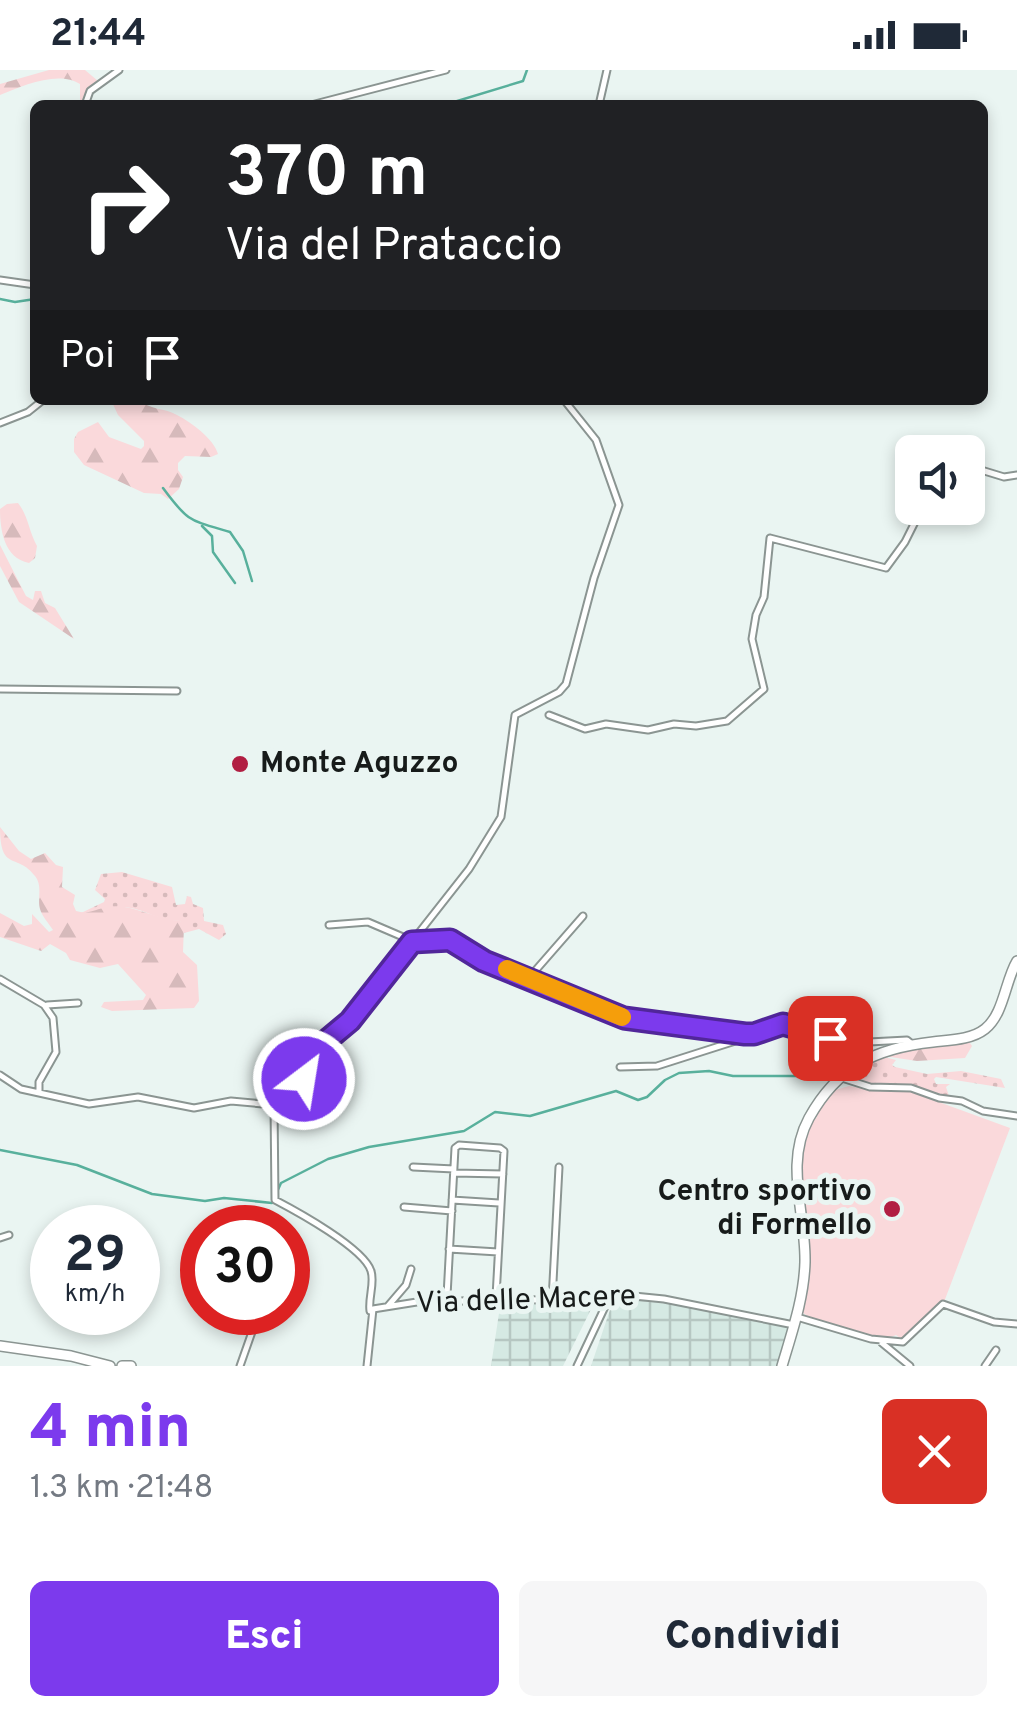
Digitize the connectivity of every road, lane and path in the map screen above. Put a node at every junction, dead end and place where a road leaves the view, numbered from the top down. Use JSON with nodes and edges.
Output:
{"nodes":[{"id":1,"x":119,"y":70,"type":"edge"},
{"id":2,"x":446,"y":70,"type":"edge"},
{"id":3,"x":607,"y":70,"type":"edge"},
{"id":4,"x":86,"y":100,"type":"edge"},
{"id":5,"x":330,"y":100,"type":"edge"},
{"id":6,"x":600,"y":100,"type":"edge"},
{"id":7,"x":0,"y":280,"type":"edge"},
{"id":8,"x":30,"y":285,"type":"edge"},
{"id":9,"x":37,"y":405,"type":"edge"},
{"id":10,"x":568,"y":405,"type":"edge"},
{"id":11,"x":0,"y":423,"type":"edge"},
{"id":12,"x":985,"y":471,"type":"edge"},
{"id":13,"x":1017,"y":475,"type":"edge"},
{"id":14,"x":914,"y":525,"type":"edge"},
{"id":15,"x":0,"y":689,"type":"edge"},
{"id":16,"x":177,"y":691,"type":"dead end"},
{"id":17,"x":549,"y":716,"type":"dead end"},
{"id":18,"x":583,"y":916,"type":"dead end"},
{"id":19,"x":329,"y":925,"type":"dead end"},
{"id":20,"x":412,"y":942,"type":"junction"},
{"id":21,"x":1017,"y":961,"type":"edge"},
{"id":22,"x":0,"y":979,"type":"edge"},
{"id":23,"x":528,"y":979,"type":"junction"},
{"id":24,"x":78,"y":1003,"type":"dead end"},
{"id":25,"x":44,"y":1005,"type":"junction"},
{"id":26,"x":754,"y":1034,"type":"junction"},
{"id":27,"x":912,"y":1044,"type":"junction"},
{"id":28,"x":620,"y":1068,"type":"dead end"},
{"id":29,"x":0,"y":1075,"type":"edge"},
{"id":30,"x":842,"y":1078,"type":"junction"},
{"id":31,"x":40,"y":1093,"type":"junction"},
{"id":32,"x":274,"y":1105,"type":"junction"},
{"id":33,"x":1017,"y":1116,"type":"edge"},
{"id":34,"x":412,"y":1167,"type":"dead end"},
{"id":35,"x":559,"y":1167,"type":"dead end"},
{"id":36,"x":454,"y":1171,"type":"junction"},
{"id":37,"x":502,"y":1174,"type":"junction"},
{"id":38,"x":452,"y":1200,"type":"junction"},
{"id":39,"x":500,"y":1204,"type":"junction"},
{"id":40,"x":404,"y":1208,"type":"dead end"},
{"id":41,"x":452,"y":1211,"type":"junction"},
{"id":42,"x":9,"y":1235,"type":"dead end"},
{"id":43,"x":0,"y":1238,"type":"edge"},
{"id":44,"x":450,"y":1249,"type":"junction"},
{"id":45,"x":498,"y":1252,"type":"junction"},
{"id":46,"x":411,"y":1269,"type":"dead end"},
{"id":47,"x":611,"y":1294,"type":"junction"},
{"id":48,"x":446,"y":1296,"type":"dead end"},
{"id":49,"x":496,"y":1297,"type":"junction"},
{"id":50,"x":552,"y":1301,"type":"junction"},
{"id":51,"x":388,"y":1306,"type":"junction"},
{"id":52,"x":371,"y":1314,"type":"junction"},
{"id":53,"x":795,"y":1321,"type":"junction"},
{"id":54,"x":1017,"y":1324,"type":"edge"},
{"id":55,"x":251,"y":1335,"type":"edge"},
{"id":56,"x":880,"y":1340,"type":"junction"},
{"id":57,"x":0,"y":1346,"type":"edge"},
{"id":58,"x":996,"y":1350,"type":"dead end"},
{"id":59,"x":110,"y":1366,"type":"edge"},
{"id":60,"x":122,"y":1366,"type":"edge"},
{"id":61,"x":131,"y":1366,"type":"edge"},
{"id":62,"x":240,"y":1366,"type":"edge"},
{"id":63,"x":366,"y":1366,"type":"edge"},
{"id":64,"x":577,"y":1366,"type":"edge"},
{"id":65,"x":782,"y":1366,"type":"edge"},
{"id":66,"x":910,"y":1366,"type":"edge"},
{"id":67,"x":985,"y":1366,"type":"edge"}],
"edges":[{"from":1,"to":4,"type":"street"},
{"from":2,"to":5,"type":"street"},
{"from":3,"to":6,"type":"street"},
{"from":7,"to":8,"type":"street"},
{"from":9,"to":11,"type":"street"},
{"from":10,"to":20,"type":"street"},
{"from":12,"to":13,"type":"street"},
{"from":14,"to":17,"type":"street"},
{"from":15,"to":16,"type":"street"},
{"from":18,"to":23,"type":"street"},
{"from":19,"to":20,"type":"street"},
{"from":20,"to":23,"type":"street"},
{"from":20,"to":32,"type":"street"},
{"from":21,"to":27,"type":"street"},
{"from":22,"to":25,"type":"street"},
{"from":23,"to":26,"type":"street"},
{"from":24,"to":25,"type":"street"},
{"from":25,"to":31,"type":"street"},
{"from":26,"to":27,"type":"street"},
{"from":26,"to":28,"type":"street"},
{"from":27,"to":30,"type":"street"},
{"from":29,"to":31,"type":"street"},
{"from":30,"to":33,"type":"street"},
{"from":30,"to":53,"type":"street"},
{"from":31,"to":32,"type":"street"},
{"from":32,"to":52,"type":"street"},
{"from":34,"to":36,"type":"street"},
{"from":35,"to":50,"type":"street"},
{"from":36,"to":37,"type":"street"},
{"from":36,"to":37,"type":"street"},
{"from":36,"to":38,"type":"street"},
{"from":37,"to":39,"type":"street"},
{"from":38,"to":39,"type":"street"},
{"from":38,"to":41,"type":"street"},
{"from":39,"to":45,"type":"street"},
{"from":40,"to":41,"type":"street"},
{"from":41,"to":44,"type":"street"},
{"from":42,"to":43,"type":"street"},
{"from":44,"to":45,"type":"street"},
{"from":44,"to":48,"type":"street"},
{"from":45,"to":49,"type":"street"},
{"from":46,"to":51,"type":"street"},
{"from":47,"to":50,"type":"street","name":"Via delle Macere"},
{"from":47,"to":53,"type":"street","name":"Via delle Macere"},
{"from":47,"to":64,"type":"street"},
{"from":49,"to":50,"type":"street","name":"Via delle Macere"},
{"from":49,"to":51,"type":"street","name":"Via delle Macere"},
{"from":51,"to":52,"type":"street","name":"Via delle Macere"},
{"from":52,"to":63,"type":"street"},
{"from":53,"to":56,"type":"street","name":"Via delle Macere"},
{"from":53,"to":65,"type":"street"},
{"from":54,"to":56,"type":"street","name":"Via delle Macere"},
{"from":55,"to":62,"type":"street"},
{"from":56,"to":66,"type":"street"},
{"from":57,"to":59,"type":"street"},
{"from":58,"to":67,"type":"street"},
{"from":60,"to":61,"type":"street"}]}
